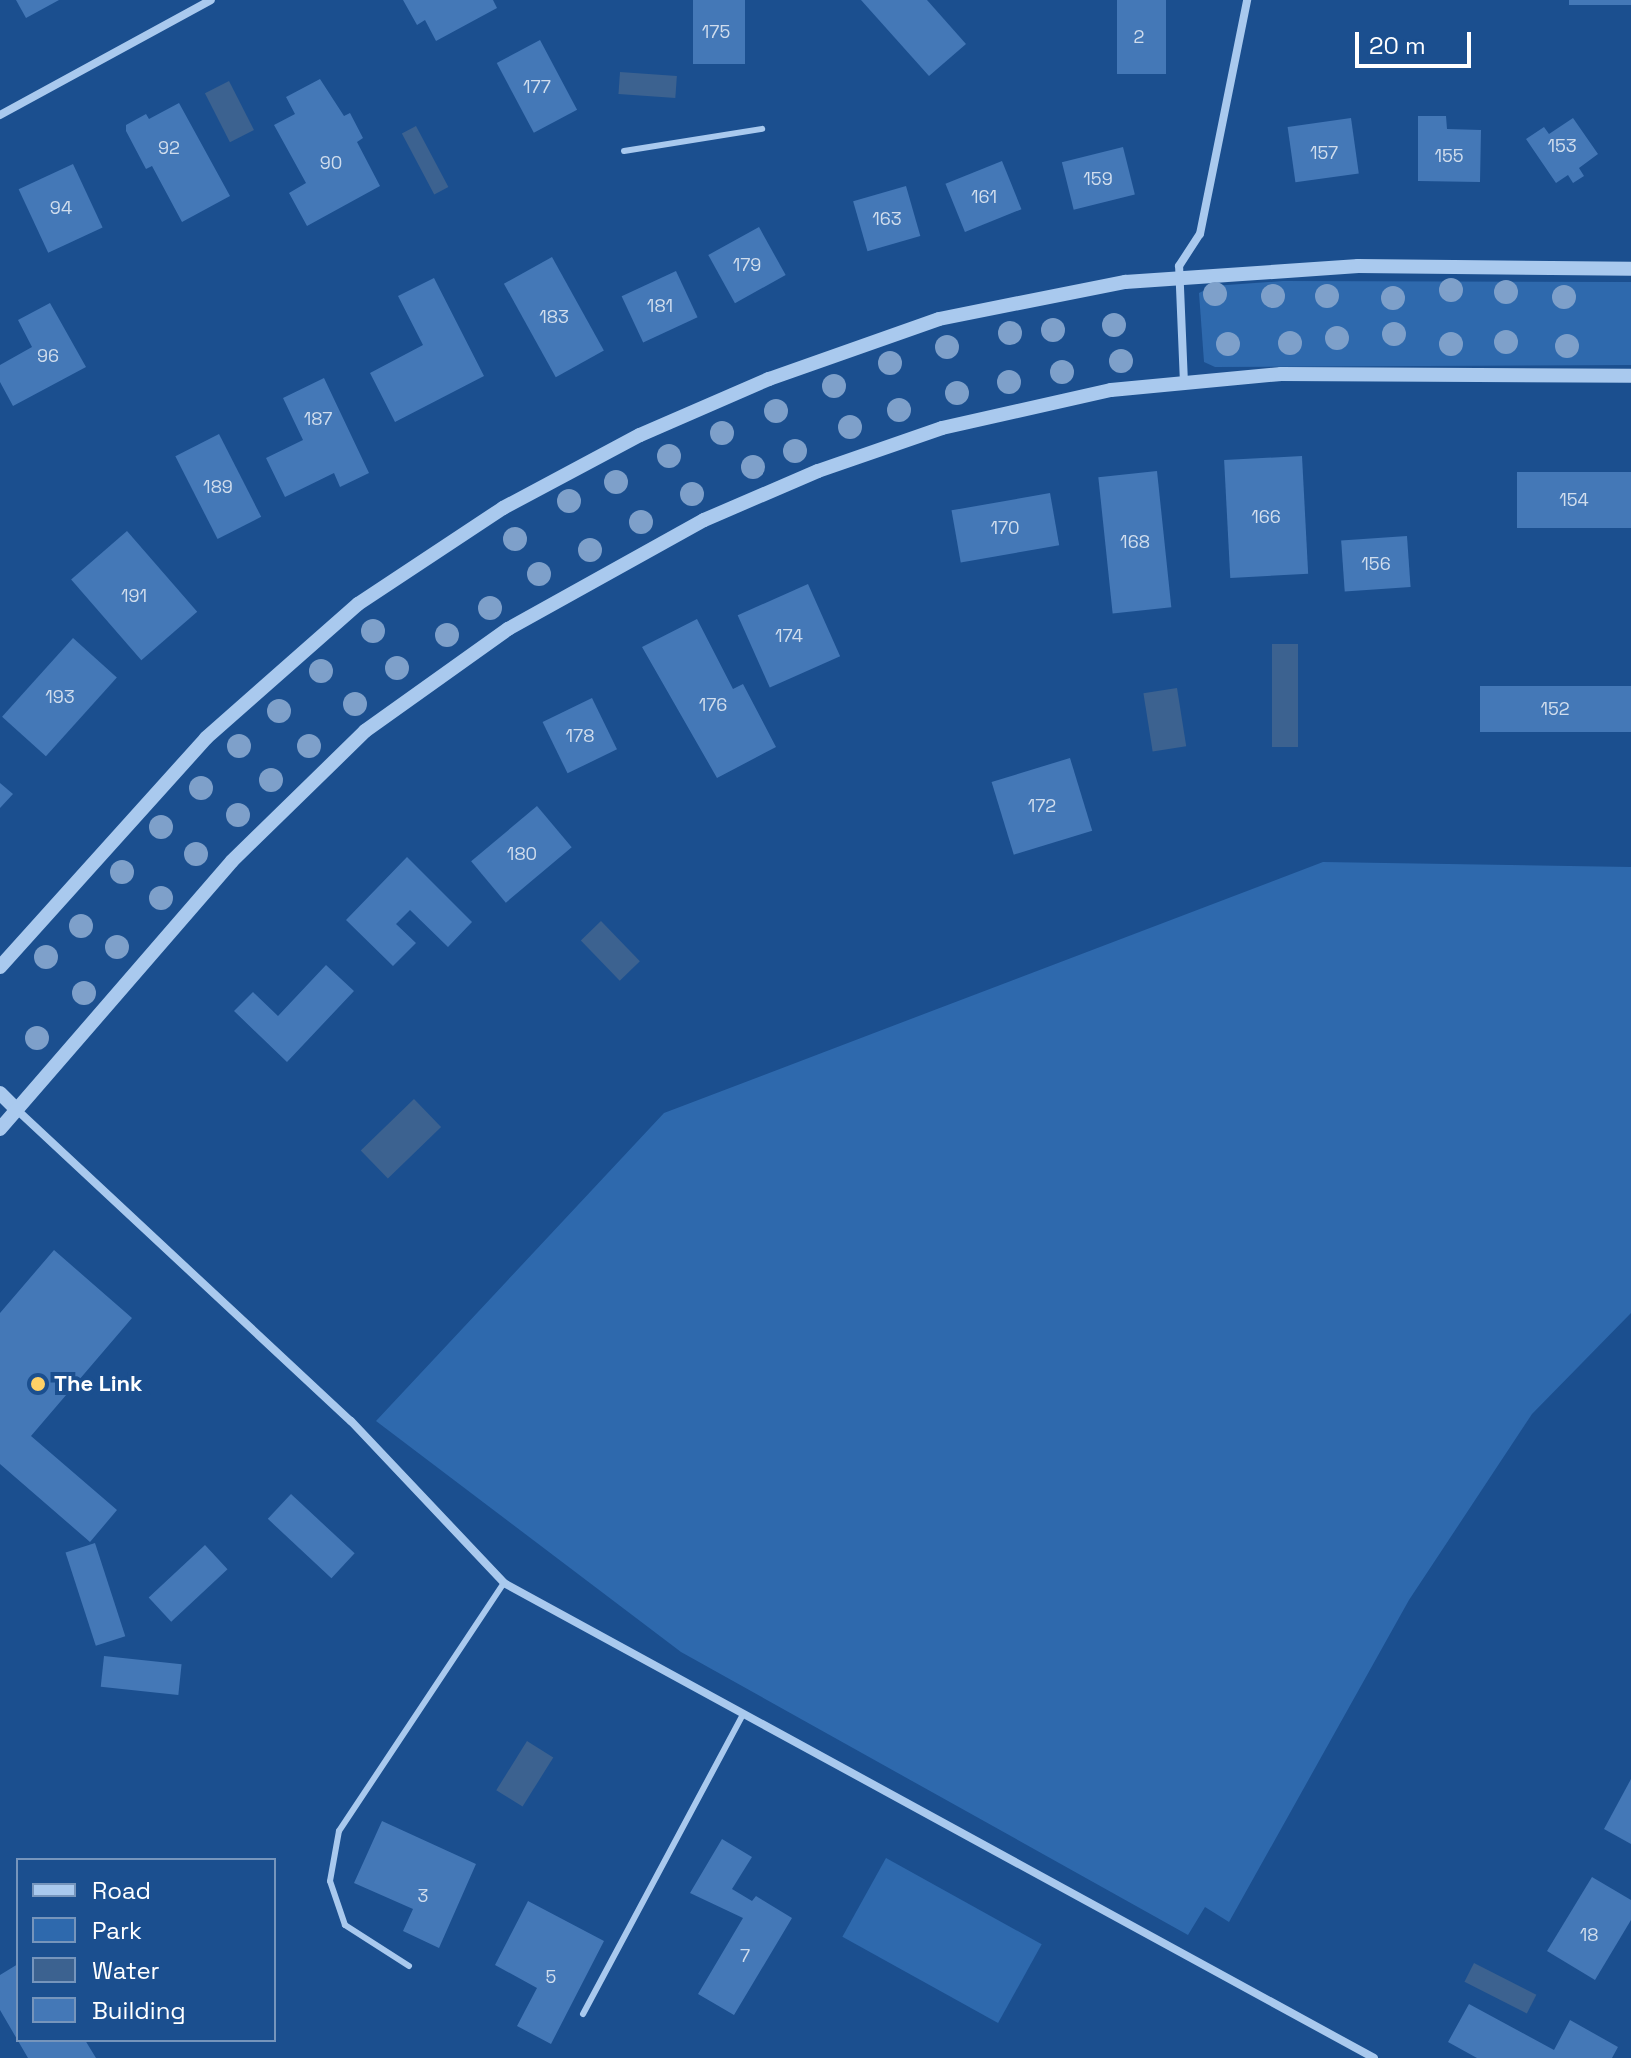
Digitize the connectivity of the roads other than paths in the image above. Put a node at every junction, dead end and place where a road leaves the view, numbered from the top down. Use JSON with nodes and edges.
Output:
{"nodes":[{"id":1,"x":211,"y":0,"type":"edge"},
{"id":2,"x":1247,"y":0,"type":"edge"},
{"id":3,"x":0,"y":115,"type":"edge"},
{"id":4,"x":762,"y":129,"type":"dead end"},
{"id":5,"x":624,"y":151,"type":"dead end"},
{"id":6,"x":1631,"y":269,"type":"edge"},
{"id":7,"x":1178,"y":276,"type":"junction"},
{"id":8,"x":1631,"y":376,"type":"edge"},
{"id":9,"x":1184,"y":383,"type":"junction"},
{"id":10,"x":0,"y":967,"type":"edge"},
{"id":11,"x":0,"y":1093,"type":"edge"},
{"id":12,"x":16,"y":1109,"type":"junction"},
{"id":13,"x":0,"y":1129,"type":"edge"},
{"id":14,"x":504,"y":1583,"type":"junction"},
{"id":15,"x":742,"y":1716,"type":"junction"},
{"id":16,"x":409,"y":1966,"type":"dead end"},
{"id":17,"x":583,"y":2014,"type":"dead end"},
{"id":18,"x":1374,"y":2058,"type":"edge"}],
"edges":[{"from":1,"to":3,"type":"street"},
{"from":2,"to":7,"type":"street"},
{"from":4,"to":5,"type":"lane"},
{"from":6,"to":7,"type":"street"},
{"from":7,"to":9,"type":"street"},
{"from":7,"to":10,"type":"street"},
{"from":8,"to":9,"type":"street"},
{"from":9,"to":12,"type":"street"},
{"from":11,"to":12,"type":"street"},
{"from":12,"to":13,"type":"street"},
{"from":12,"to":14,"type":"street"},
{"from":14,"to":15,"type":"street"},
{"from":14,"to":16,"type":"lane"},
{"from":15,"to":17,"type":"lane"},
{"from":15,"to":18,"type":"street"}]}
